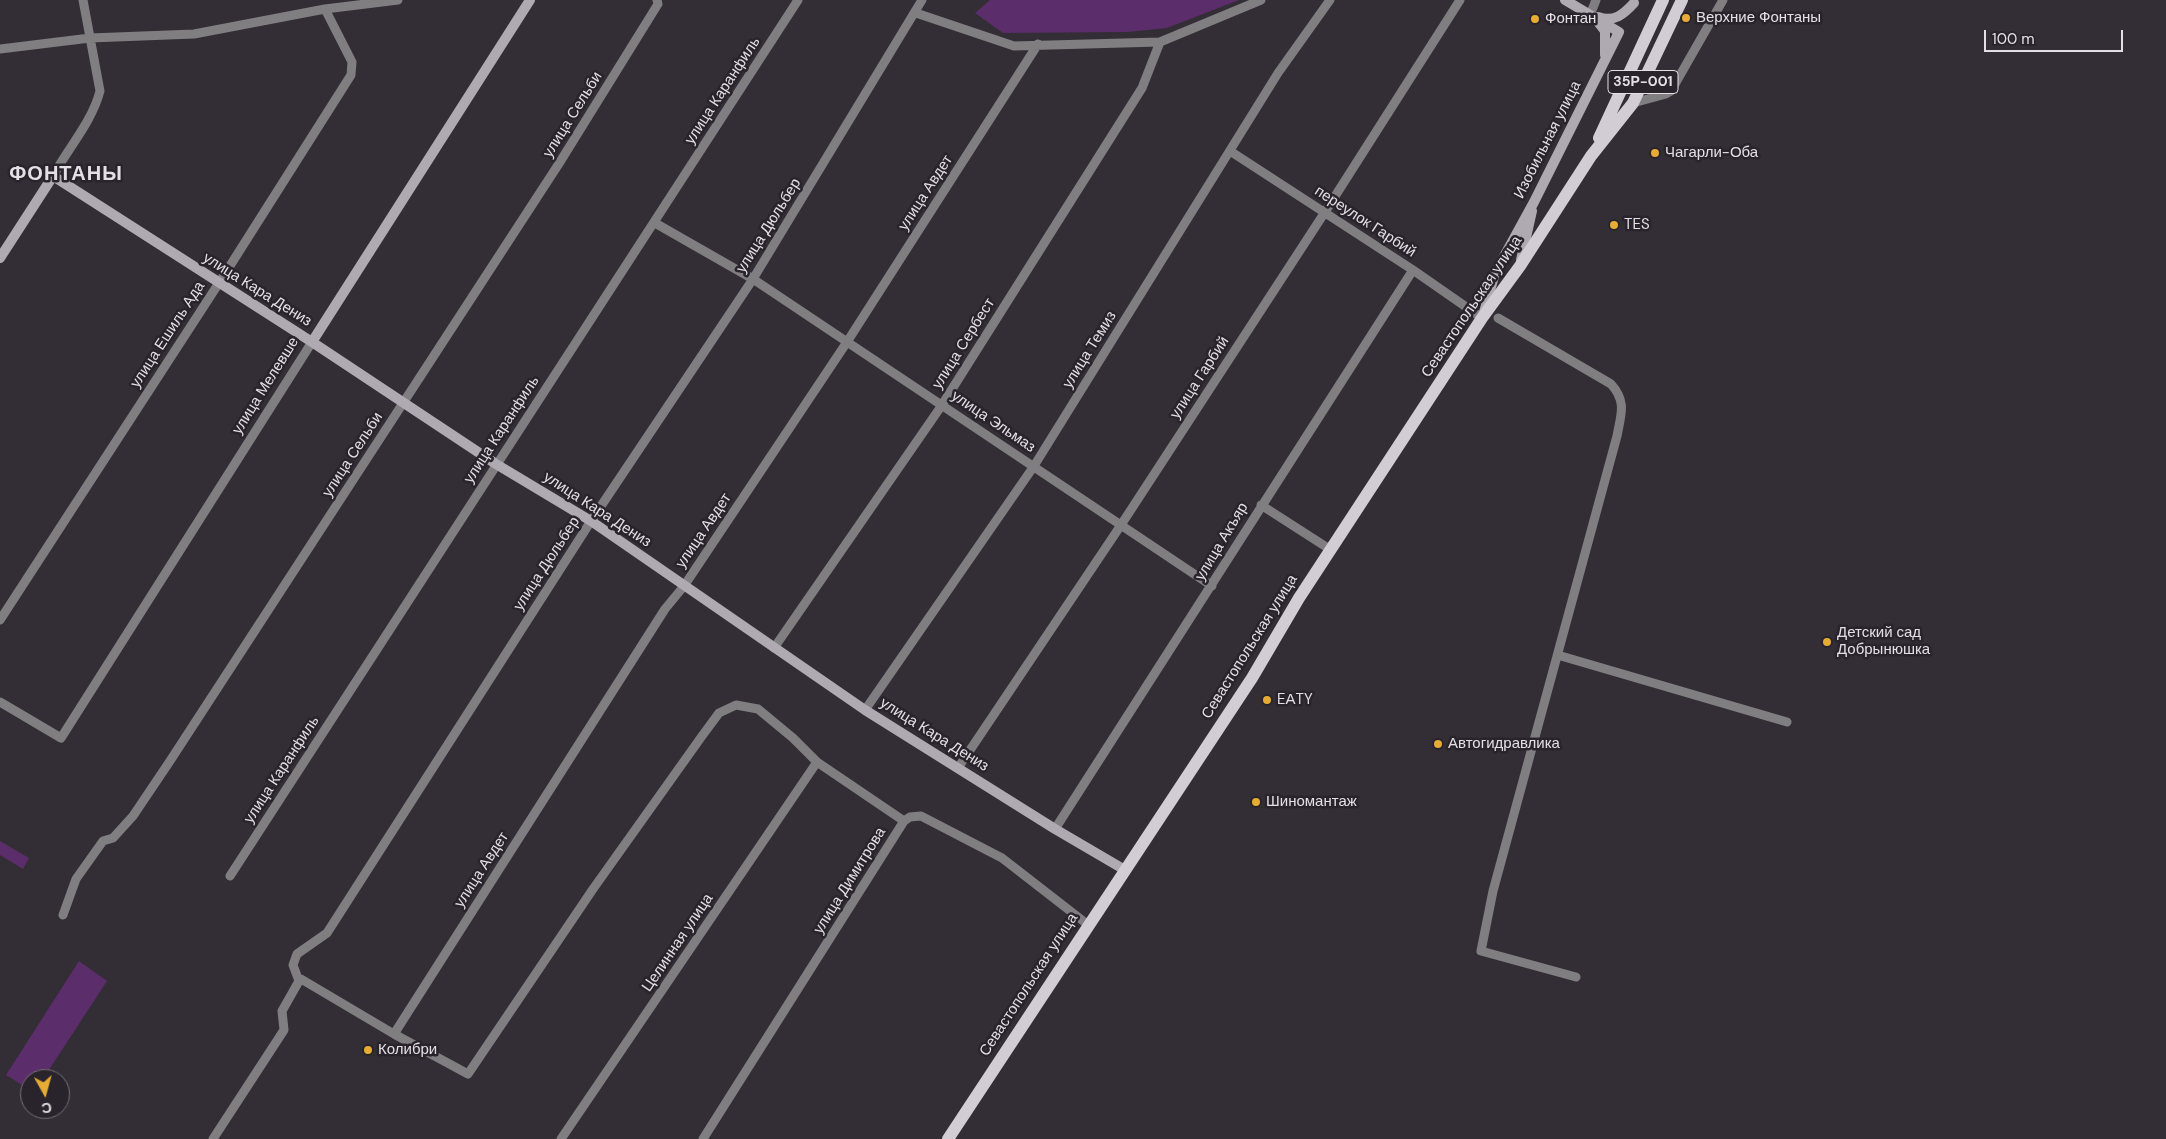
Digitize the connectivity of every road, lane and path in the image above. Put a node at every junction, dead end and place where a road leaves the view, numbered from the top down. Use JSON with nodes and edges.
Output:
{"nodes":[{"id":1,"x":83,"y":0,"type":"edge"},
{"id":2,"x":398,"y":0,"type":"edge"},
{"id":3,"x":530,"y":0,"type":"edge"},
{"id":4,"x":657,"y":0,"type":"edge"},
{"id":5,"x":798,"y":0,"type":"edge"},
{"id":6,"x":922,"y":0,"type":"edge"},
{"id":7,"x":1261,"y":0,"type":"edge"},
{"id":8,"x":1330,"y":0,"type":"edge"},
{"id":9,"x":1460,"y":0,"type":"edge"},
{"id":10,"x":1565,"y":0,"type":"edge"},
{"id":11,"x":1596,"y":0,"type":"edge"},
{"id":12,"x":1663,"y":0,"type":"edge"},
{"id":13,"x":1682,"y":0,"type":"edge"},
{"id":14,"x":1723,"y":0,"type":"edge"},
{"id":15,"x":1635,"y":1,"type":"edge"},
{"id":16,"x":325,"y":9,"type":"junction"},
{"id":17,"x":916,"y":13,"type":"junction"},
{"id":18,"x":1590,"y":15,"type":"junction"},
{"id":19,"x":1619,"y":32,"type":"junction"},
{"id":20,"x":90,"y":38,"type":"junction"},
{"id":21,"x":1160,"y":42,"type":"junction"},
{"id":22,"x":1038,"y":44,"type":"junction"},
{"id":23,"x":0,"y":49,"type":"edge"},
{"id":24,"x":1600,"y":69,"type":"junction"},
{"id":25,"x":1633,"y":103,"type":"junction"},
{"id":26,"x":1230,"y":151,"type":"junction"},
{"id":27,"x":1591,"y":156,"type":"junction"},
{"id":28,"x":53,"y":176,"type":"junction"},
{"id":29,"x":1534,"y":202,"type":"junction"},
{"id":30,"x":1325,"y":212,"type":"junction"},
{"id":31,"x":655,"y":223,"type":"junction"},
{"id":32,"x":0,"y":258,"type":"edge"},
{"id":33,"x":1520,"y":266,"type":"junction"},
{"id":34,"x":1413,"y":270,"type":"junction"},
{"id":35,"x":753,"y":279,"type":"junction"},
{"id":36,"x":219,"y":283,"type":"junction"},
{"id":37,"x":1482,"y":318,"type":"junction"},
{"id":38,"x":1498,"y":318,"type":"dead end"},
{"id":39,"x":312,"y":342,"type":"junction"},
{"id":40,"x":847,"y":342,"type":"junction"},
{"id":41,"x":403,"y":404,"type":"junction"},
{"id":42,"x":942,"y":405,"type":"junction"},
{"id":43,"x":496,"y":464,"type":"junction"},
{"id":44,"x":1034,"y":466,"type":"junction"},
{"id":45,"x":1261,"y":505,"type":"junction"},
{"id":46,"x":591,"y":521,"type":"junction"},
{"id":47,"x":1121,"y":525,"type":"junction"},
{"id":48,"x":1331,"y":550,"type":"junction"},
{"id":49,"x":684,"y":586,"type":"junction"},
{"id":50,"x":1212,"y":586,"type":"junction"},
{"id":51,"x":0,"y":620,"type":"edge"},
{"id":52,"x":774,"y":648,"type":"junction"},
{"id":53,"x":1560,"y":656,"type":"dead end"},
{"id":54,"x":0,"y":702,"type":"edge"},
{"id":55,"x":866,"y":710,"type":"junction"},
{"id":56,"x":1786,"y":722,"type":"dead end"},
{"id":57,"x":817,"y":762,"type":"junction"},
{"id":58,"x":958,"y":768,"type":"junction"},
{"id":59,"x":904,"y":821,"type":"junction"},
{"id":60,"x":1055,"y":829,"type":"junction"},
{"id":61,"x":1125,"y":870,"type":"junction"},
{"id":62,"x":230,"y":876,"type":"dead end"},
{"id":63,"x":63,"y":916,"type":"dead end"},
{"id":64,"x":1087,"y":924,"type":"junction"},
{"id":65,"x":1576,"y":977,"type":"dead end"},
{"id":66,"x":299,"y":981,"type":"junction"},
{"id":67,"x":394,"y":1034,"type":"junction"},
{"id":68,"x":213,"y":1139,"type":"edge"},
{"id":69,"x":561,"y":1139,"type":"edge"},
{"id":70,"x":703,"y":1139,"type":"edge"},
{"id":71,"x":948,"y":1139,"type":"edge"}],
"edges":[{"from":1,"to":20,"type":"street"},
{"from":2,"to":16,"type":"street"},
{"from":3,"to":39,"type":"main road","name":"улица Мелевше"},
{"from":4,"to":41,"type":"street","name":"улица Сельби"},
{"from":5,"to":31,"type":"street","name":"улица Каранфиль"},
{"from":6,"to":17,"type":"street","name":"улица Дюльбер"},
{"from":7,"to":21,"type":"street"},
{"from":8,"to":26,"type":"street","name":"улица Темиз"},
{"from":9,"to":30,"type":"street","name":"улица Гарбий"},
{"from":10,"to":18,"type":"main road"},
{"from":11,"to":18,"type":"street"},
{"from":12,"to":27,"type":"main road","number":"35Р-001"},
{"from":13,"to":25,"type":"main road","number":"35Р-001"},
{"from":14,"to":25,"type":"street"},
{"from":15,"to":18,"type":"main road"},
{"from":15,"to":19,"type":"main road","name":"Изобильная улица"},
{"from":16,"to":20,"type":"street"},
{"from":16,"to":36,"type":"street","name":"улица Ешиль Ада"},
{"from":17,"to":22,"type":"street"},
{"from":17,"to":35,"type":"street","name":"улица Дюльбер"},
{"from":18,"to":19,"type":"main road"},
{"from":18,"to":24,"type":"main road"},
{"from":19,"to":24,"type":"main road","name":"Изобильная улица"},
{"from":20,"to":23,"type":"street"},
{"from":20,"to":28,"type":"street"},
{"from":21,"to":22,"type":"street"},
{"from":21,"to":42,"type":"street","name":"улица Сербест"},
{"from":22,"to":40,"type":"street","name":"улица Авдет"},
{"from":24,"to":29,"type":"main road","name":"Изобильная улица"},
{"from":25,"to":27,"type":"main road","number":"35Р-001"},
{"from":26,"to":30,"type":"street","name":"переулок Гарбий"},
{"from":26,"to":44,"type":"street","name":"улица Темиз"},
{"from":27,"to":33,"type":"main road","name":"Севастопольская улица"},
{"from":28,"to":32,"type":"main road"},
{"from":28,"to":36,"type":"main road","name":"улица Кара Дениз"},
{"from":29,"to":33,"type":"main road"},
{"from":29,"to":37,"type":"main road","name":"Изобильная улица"},
{"from":30,"to":34,"type":"street","name":"переулок Гарбий"},
{"from":30,"to":47,"type":"street","name":"улица Гарбий"},
{"from":31,"to":35,"type":"street","name":"улица Эльмаз"},
{"from":31,"to":43,"type":"street","name":"улица Каранфиль"},
{"from":33,"to":37,"type":"main road","name":"Севастопольская улица"},
{"from":34,"to":37,"type":"street","name":"переулок Гарбий"},
{"from":34,"to":45,"type":"street","name":"улица Акъяр"},
{"from":35,"to":40,"type":"street","name":"улица Эльмаз"},
{"from":35,"to":46,"type":"street","name":"улица Дюльбер"},
{"from":36,"to":39,"type":"main road","name":"улица Кара Дениз"},
{"from":36,"to":51,"type":"street","name":"улица Ешиль Ада"},
{"from":37,"to":48,"type":"main road","name":"Севастопольская улица"},
{"from":38,"to":65,"type":"street"},
{"from":39,"to":41,"type":"main road","name":"улица Кара Дениз"},
{"from":39,"to":54,"type":"street","name":"улица Мелевше"},
{"from":40,"to":42,"type":"street","name":"улица Эльмаз"},
{"from":40,"to":49,"type":"street","name":"улица Авдет"},
{"from":41,"to":43,"type":"main road","name":"улица Кара Дениз"},
{"from":41,"to":63,"type":"street","name":"улица Сельби"},
{"from":42,"to":44,"type":"street","name":"улица Эльмаз"},
{"from":42,"to":52,"type":"street","name":"улица Сербест"},
{"from":43,"to":46,"type":"main road","name":"улица Кара Дениз"},
{"from":43,"to":62,"type":"street","name":"улица Каранфиль"},
{"from":44,"to":47,"type":"street","name":"улица Эльмаз"},
{"from":44,"to":55,"type":"street","name":"улица Темиз"},
{"from":45,"to":48,"type":"street"},
{"from":45,"to":50,"type":"street","name":"улица Акъяр"},
{"from":46,"to":49,"type":"main road","name":"улица Кара Дениз"},
{"from":46,"to":66,"type":"street","name":"улица Дюльбер"},
{"from":47,"to":50,"type":"street","name":"улица Эльмаз"},
{"from":47,"to":58,"type":"street","name":"улица Гарбий"},
{"from":48,"to":61,"type":"main road","name":"Севастопольская улица"},
{"from":49,"to":52,"type":"main road","name":"улица Кара Дениз"},
{"from":49,"to":67,"type":"street","name":"улица Авдет"},
{"from":50,"to":60,"type":"street","name":"улица Акъяр"},
{"from":52,"to":55,"type":"main road","name":"улица Кара Дениз"},
{"from":53,"to":56,"type":"street"},
{"from":55,"to":58,"type":"main road","name":"улица Кара Дениз"},
{"from":57,"to":59,"type":"street"},
{"from":57,"to":67,"type":"street"},
{"from":57,"to":69,"type":"street","name":"Целинная улица"},
{"from":58,"to":60,"type":"main road","name":"улица Кара Дениз"},
{"from":59,"to":64,"type":"street","name":"улица Димитрова"},
{"from":59,"to":70,"type":"street","name":"улица Димитрова"},
{"from":60,"to":61,"type":"main road","name":"улица Кара Дениз"},
{"from":61,"to":64,"type":"main road","name":"Севастопольская улица"},
{"from":64,"to":71,"type":"main road","name":"Севастопольская улица"},
{"from":66,"to":67,"type":"street"},
{"from":66,"to":68,"type":"street"}]}
